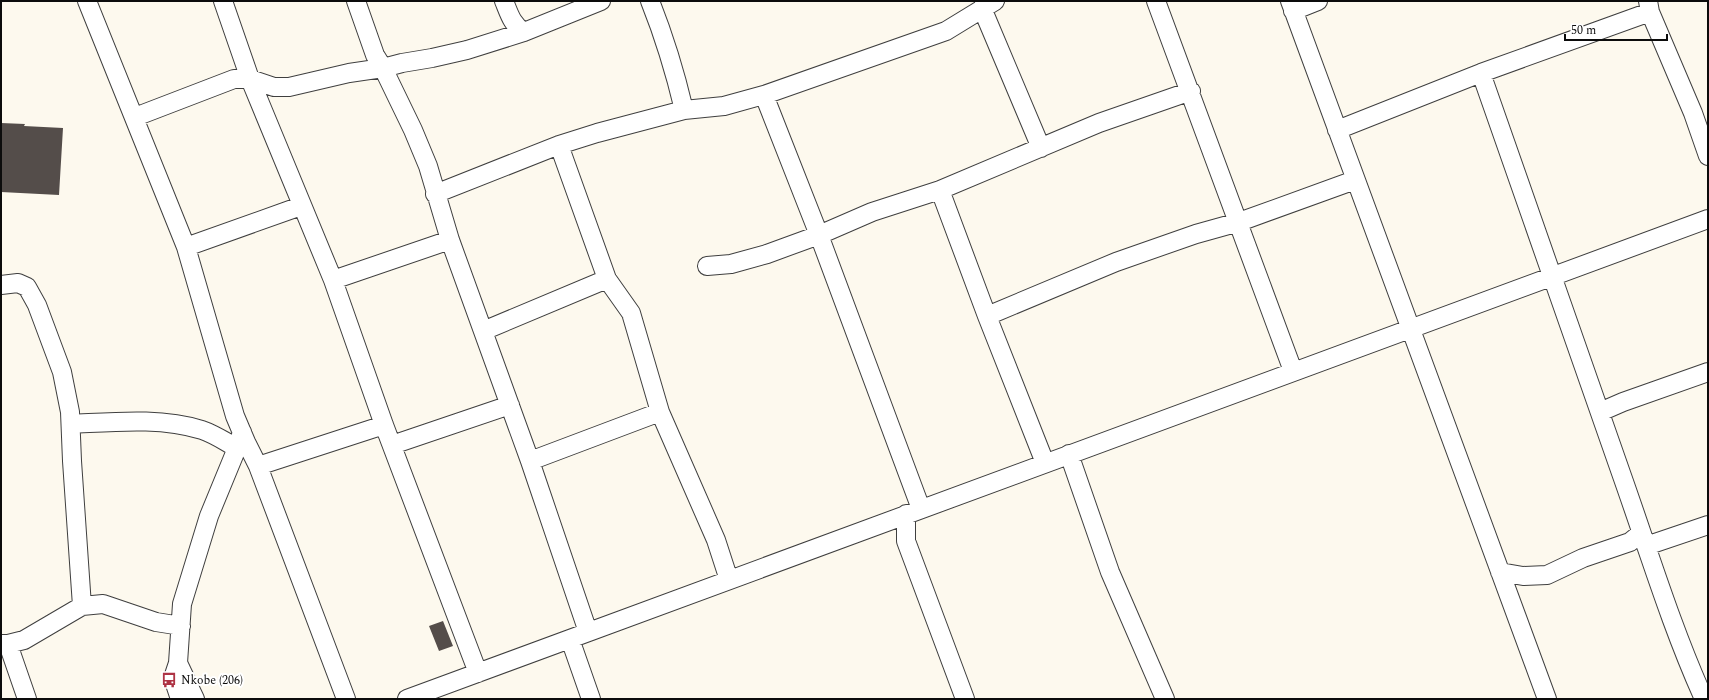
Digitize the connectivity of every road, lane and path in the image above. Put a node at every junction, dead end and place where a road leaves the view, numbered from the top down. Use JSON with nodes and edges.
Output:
{"nodes":[{"id":1,"x":87,"y":1,"type":"edge"},
{"id":2,"x":223,"y":1,"type":"edge"},
{"id":3,"x":356,"y":1,"type":"edge"},
{"id":4,"x":504,"y":1,"type":"edge"},
{"id":5,"x":602,"y":1,"type":"edge"},
{"id":6,"x":650,"y":1,"type":"edge"},
{"id":7,"x":1156,"y":1,"type":"edge"},
{"id":8,"x":1318,"y":1,"type":"edge"},
{"id":9,"x":1291,"y":6,"type":"edge"},
{"id":10,"x":1649,"y":6,"type":"edge"},
{"id":11,"x":977,"y":7,"type":"edge"},
{"id":12,"x":524,"y":32,"type":"junction"},
{"id":13,"x":383,"y":68,"type":"junction"},
{"id":14,"x":1481,"y":73,"type":"junction"},
{"id":15,"x":250,"y":79,"type":"junction"},
{"id":16,"x":1191,"y":91,"type":"junction"},
{"id":17,"x":764,"y":96,"type":"junction"},
{"id":18,"x":684,"y":110,"type":"junction"},
{"id":19,"x":1700,"y":110,"type":"edge"},
{"id":20,"x":135,"y":117,"type":"junction"},
{"id":21,"x":1337,"y":130,"type":"junction"},
{"id":22,"x":559,"y":146,"type":"junction"},
{"id":23,"x":1041,"y":148,"type":"junction"},
{"id":24,"x":1708,"y":156,"type":"edge"},
{"id":25,"x":1355,"y":180,"type":"junction"},
{"id":26,"x":940,"y":190,"type":"junction"},
{"id":27,"x":435,"y":194,"type":"junction"},
{"id":28,"x":301,"y":206,"type":"junction"},
{"id":29,"x":1708,"y":218,"type":"edge"},
{"id":30,"x":1239,"y":222,"type":"junction"},
{"id":31,"x":819,"y":235,"type":"junction"},
{"id":32,"x":450,"y":240,"type":"junction"},
{"id":33,"x":186,"y":248,"type":"junction"},
{"id":34,"x":707,"y":266,"type":"dead end"},
{"id":35,"x":1553,"y":276,"type":"junction"},
{"id":36,"x":607,"y":279,"type":"junction"},
{"id":37,"x":333,"y":280,"type":"junction"},
{"id":38,"x":1,"y":285,"type":"edge"},
{"id":39,"x":987,"y":316,"type":"junction"},
{"id":40,"x":1410,"y":328,"type":"junction"},
{"id":41,"x":483,"y":331,"type":"junction"},
{"id":42,"x":1293,"y":371,"type":"junction"},
{"id":43,"x":1708,"y":372,"type":"edge"},
{"id":44,"x":510,"y":405,"type":"junction"},
{"id":45,"x":660,"y":412,"type":"junction"},
{"id":46,"x":1600,"y":412,"type":"junction"},
{"id":47,"x":71,"y":424,"type":"junction"},
{"id":48,"x":384,"y":425,"type":"junction"},
{"id":49,"x":239,"y":440,"type":"junction"},
{"id":50,"x":392,"y":445,"type":"junction"},
{"id":51,"x":1069,"y":454,"type":"junction"},
{"id":52,"x":530,"y":461,"type":"junction"},
{"id":53,"x":1046,"y":463,"type":"junction"},
{"id":54,"x":258,"y":466,"type":"junction"},
{"id":55,"x":913,"y":512,"type":"junction"},
{"id":56,"x":879,"y":524,"type":"junction"},
{"id":57,"x":1708,"y":526,"type":"edge"},
{"id":58,"x":1644,"y":540,"type":"junction"},
{"id":59,"x":906,"y":541,"type":"junction"},
{"id":60,"x":1500,"y":572,"type":"junction"},
{"id":61,"x":729,"y":580,"type":"junction"},
{"id":62,"x":82,"y":606,"type":"junction"},
{"id":63,"x":181,"y":626,"type":"junction"},
{"id":64,"x":588,"y":632,"type":"junction"},
{"id":65,"x":570,"y":639,"type":"junction"},
{"id":66,"x":4,"y":644,"type":"edge"},
{"id":67,"x":178,"y":663,"type":"junction"},
{"id":68,"x":478,"y":672,"type":"junction"},
{"id":69,"x":1703,"y":690,"type":"edge"},
{"id":70,"x":961,"y":698,"type":"edge"},
{"id":71,"x":27,"y":699,"type":"edge"},
{"id":72,"x":180,"y":699,"type":"edge"},
{"id":73,"x":195,"y":699,"type":"edge"},
{"id":74,"x":346,"y":699,"type":"edge"},
{"id":75,"x":407,"y":699,"type":"edge"},
{"id":76,"x":592,"y":699,"type":"edge"},
{"id":77,"x":1165,"y":699,"type":"edge"},
{"id":78,"x":1546,"y":699,"type":"edge"}],
"edges":[{"from":1,"to":20,"type":"street"},
{"from":2,"to":15,"type":"street"},
{"from":3,"to":13,"type":"street"},
{"from":4,"to":12,"type":"street"},
{"from":5,"to":12,"type":"street"},
{"from":6,"to":18,"type":"street"},
{"from":7,"to":16,"type":"street"},
{"from":8,"to":9,"type":"street"},
{"from":9,"to":21,"type":"street"},
{"from":10,"to":14,"type":"street"},
{"from":10,"to":19,"type":"street"},
{"from":11,"to":17,"type":"street"},
{"from":11,"to":23,"type":"street"},
{"from":12,"to":13,"type":"street"},
{"from":13,"to":15,"type":"street"},
{"from":13,"to":27,"type":"street"},
{"from":14,"to":21,"type":"street"},
{"from":14,"to":35,"type":"street"},
{"from":15,"to":20,"type":"street"},
{"from":15,"to":28,"type":"street"},
{"from":16,"to":23,"type":"street"},
{"from":16,"to":30,"type":"street"},
{"from":17,"to":18,"type":"street"},
{"from":17,"to":31,"type":"street"},
{"from":18,"to":22,"type":"street"},
{"from":19,"to":24,"type":"street"},
{"from":20,"to":33,"type":"street"},
{"from":21,"to":25,"type":"street"},
{"from":22,"to":27,"type":"street"},
{"from":22,"to":36,"type":"street"},
{"from":23,"to":26,"type":"street"},
{"from":25,"to":30,"type":"street"},
{"from":25,"to":40,"type":"street"},
{"from":26,"to":31,"type":"street"},
{"from":26,"to":39,"type":"street"},
{"from":27,"to":32,"type":"street"},
{"from":28,"to":33,"type":"street"},
{"from":28,"to":37,"type":"street"},
{"from":29,"to":35,"type":"street"},
{"from":30,"to":39,"type":"street"},
{"from":30,"to":42,"type":"street"},
{"from":31,"to":34,"type":"street"},
{"from":31,"to":55,"type":"street"},
{"from":32,"to":37,"type":"street"},
{"from":32,"to":41,"type":"street"},
{"from":33,"to":49,"type":"street"},
{"from":35,"to":40,"type":"street"},
{"from":35,"to":46,"type":"street"},
{"from":36,"to":41,"type":"street"},
{"from":36,"to":45,"type":"street"},
{"from":37,"to":48,"type":"street"},
{"from":38,"to":47,"type":"street"},
{"from":39,"to":53,"type":"street"},
{"from":40,"to":42,"type":"street"},
{"from":40,"to":60,"type":"street"},
{"from":41,"to":44,"type":"street"},
{"from":42,"to":51,"type":"street"},
{"from":43,"to":46,"type":"street"},
{"from":44,"to":50,"type":"street"},
{"from":44,"to":52,"type":"street"},
{"from":45,"to":52,"type":"street"},
{"from":45,"to":61,"type":"street"},
{"from":46,"to":58,"type":"street"},
{"from":47,"to":49,"type":"street"},
{"from":47,"to":62,"type":"street"},
{"from":48,"to":50,"type":"street"},
{"from":48,"to":54,"type":"street"},
{"from":49,"to":54,"type":"street"},
{"from":49,"to":63,"type":"street"},
{"from":50,"to":68,"type":"street"},
{"from":51,"to":53,"type":"street"},
{"from":51,"to":77,"type":"street"},
{"from":52,"to":64,"type":"street"},
{"from":53,"to":55,"type":"street"},
{"from":54,"to":74,"type":"street"},
{"from":55,"to":56,"type":"street"},
{"from":55,"to":59,"type":"street"},
{"from":56,"to":59,"type":"street"},
{"from":56,"to":61,"type":"street"},
{"from":57,"to":58,"type":"street"},
{"from":58,"to":60,"type":"street"},
{"from":58,"to":69,"type":"street"},
{"from":59,"to":70,"type":"street"},
{"from":60,"to":78,"type":"street"},
{"from":61,"to":64,"type":"street"},
{"from":62,"to":63,"type":"street"},
{"from":62,"to":66,"type":"street"},
{"from":63,"to":67,"type":"street"},
{"from":64,"to":65,"type":"street"},
{"from":65,"to":68,"type":"street"},
{"from":65,"to":76,"type":"street"},
{"from":66,"to":71,"type":"street"},
{"from":67,"to":72,"type":"street"},
{"from":67,"to":73,"type":"street"},
{"from":68,"to":75,"type":"street"}]}
